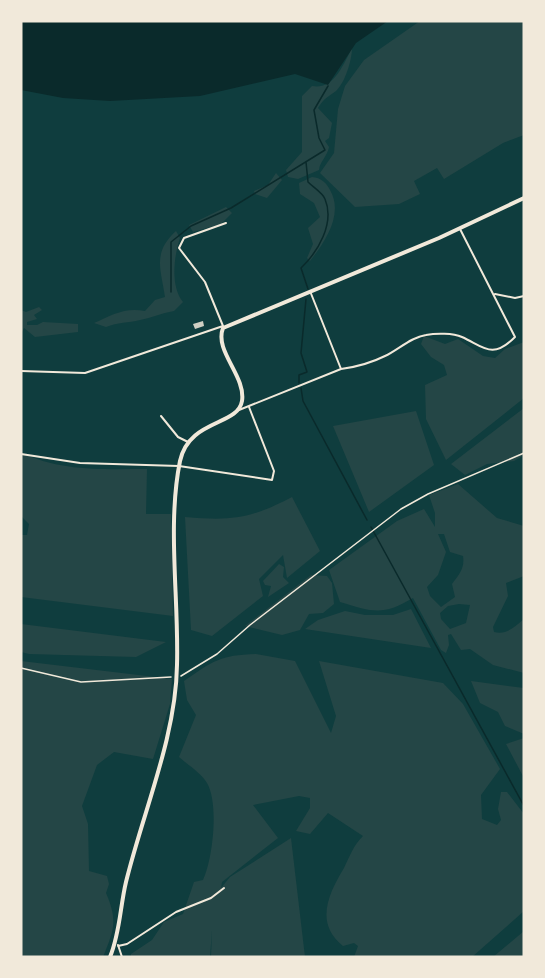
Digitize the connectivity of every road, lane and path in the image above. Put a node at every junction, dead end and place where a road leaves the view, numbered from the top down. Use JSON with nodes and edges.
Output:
{"nodes":[{"id":1,"x":524,"y":198,"type":"edge"},
{"id":2,"x":226,"y":223,"type":"dead end"},
{"id":3,"x":460,"y":229,"type":"junction"},
{"id":4,"x":310,"y":291,"type":"junction"},
{"id":5,"x":493,"y":294,"type":"junction"},
{"id":6,"x":524,"y":297,"type":"edge"},
{"id":7,"x":223,"y":326,"type":"junction"},
{"id":8,"x":341,"y":369,"type":"junction"},
{"id":9,"x":21,"y":371,"type":"edge"},
{"id":10,"x":249,"y":407,"type":"junction"},
{"id":11,"x":238,"y":410,"type":"junction"},
{"id":12,"x":161,"y":416,"type":"dead end"},
{"id":13,"x":188,"y":442,"type":"junction"},
{"id":14,"x":524,"y":453,"type":"edge"},
{"id":15,"x":21,"y":454,"type":"edge"},
{"id":16,"x":179,"y":466,"type":"junction"},
{"id":17,"x":21,"y":668,"type":"edge"},
{"id":18,"x":177,"y":678,"type":"junction"},
{"id":19,"x":224,"y":888,"type":"dead end"},
{"id":20,"x":117,"y":945,"type":"junction"},
{"id":21,"x":110,"y":957,"type":"edge"},
{"id":22,"x":122,"y":957,"type":"edge"}],
"edges":[{"from":1,"to":3,"type":"main road"},
{"from":2,"to":7,"type":"street"},
{"from":3,"to":4,"type":"main road"},
{"from":3,"to":5,"type":"street"},
{"from":4,"to":7,"type":"main road"},
{"from":4,"to":8,"type":"street"},
{"from":5,"to":6,"type":"street"},
{"from":5,"to":8,"type":"street"},
{"from":7,"to":9,"type":"street"},
{"from":7,"to":11,"type":"main road"},
{"from":8,"to":10,"type":"street"},
{"from":10,"to":11,"type":"street"},
{"from":10,"to":16,"type":"street"},
{"from":11,"to":13,"type":"main road"},
{"from":12,"to":13,"type":"street"},
{"from":13,"to":16,"type":"main road"},
{"from":14,"to":18,"type":"path"},
{"from":15,"to":16,"type":"street"},
{"from":16,"to":18,"type":"main road"},
{"from":17,"to":18,"type":"path"},
{"from":18,"to":20,"type":"main road"},
{"from":19,"to":20,"type":"street"},
{"from":20,"to":21,"type":"main road"},
{"from":20,"to":22,"type":"street"}]}
